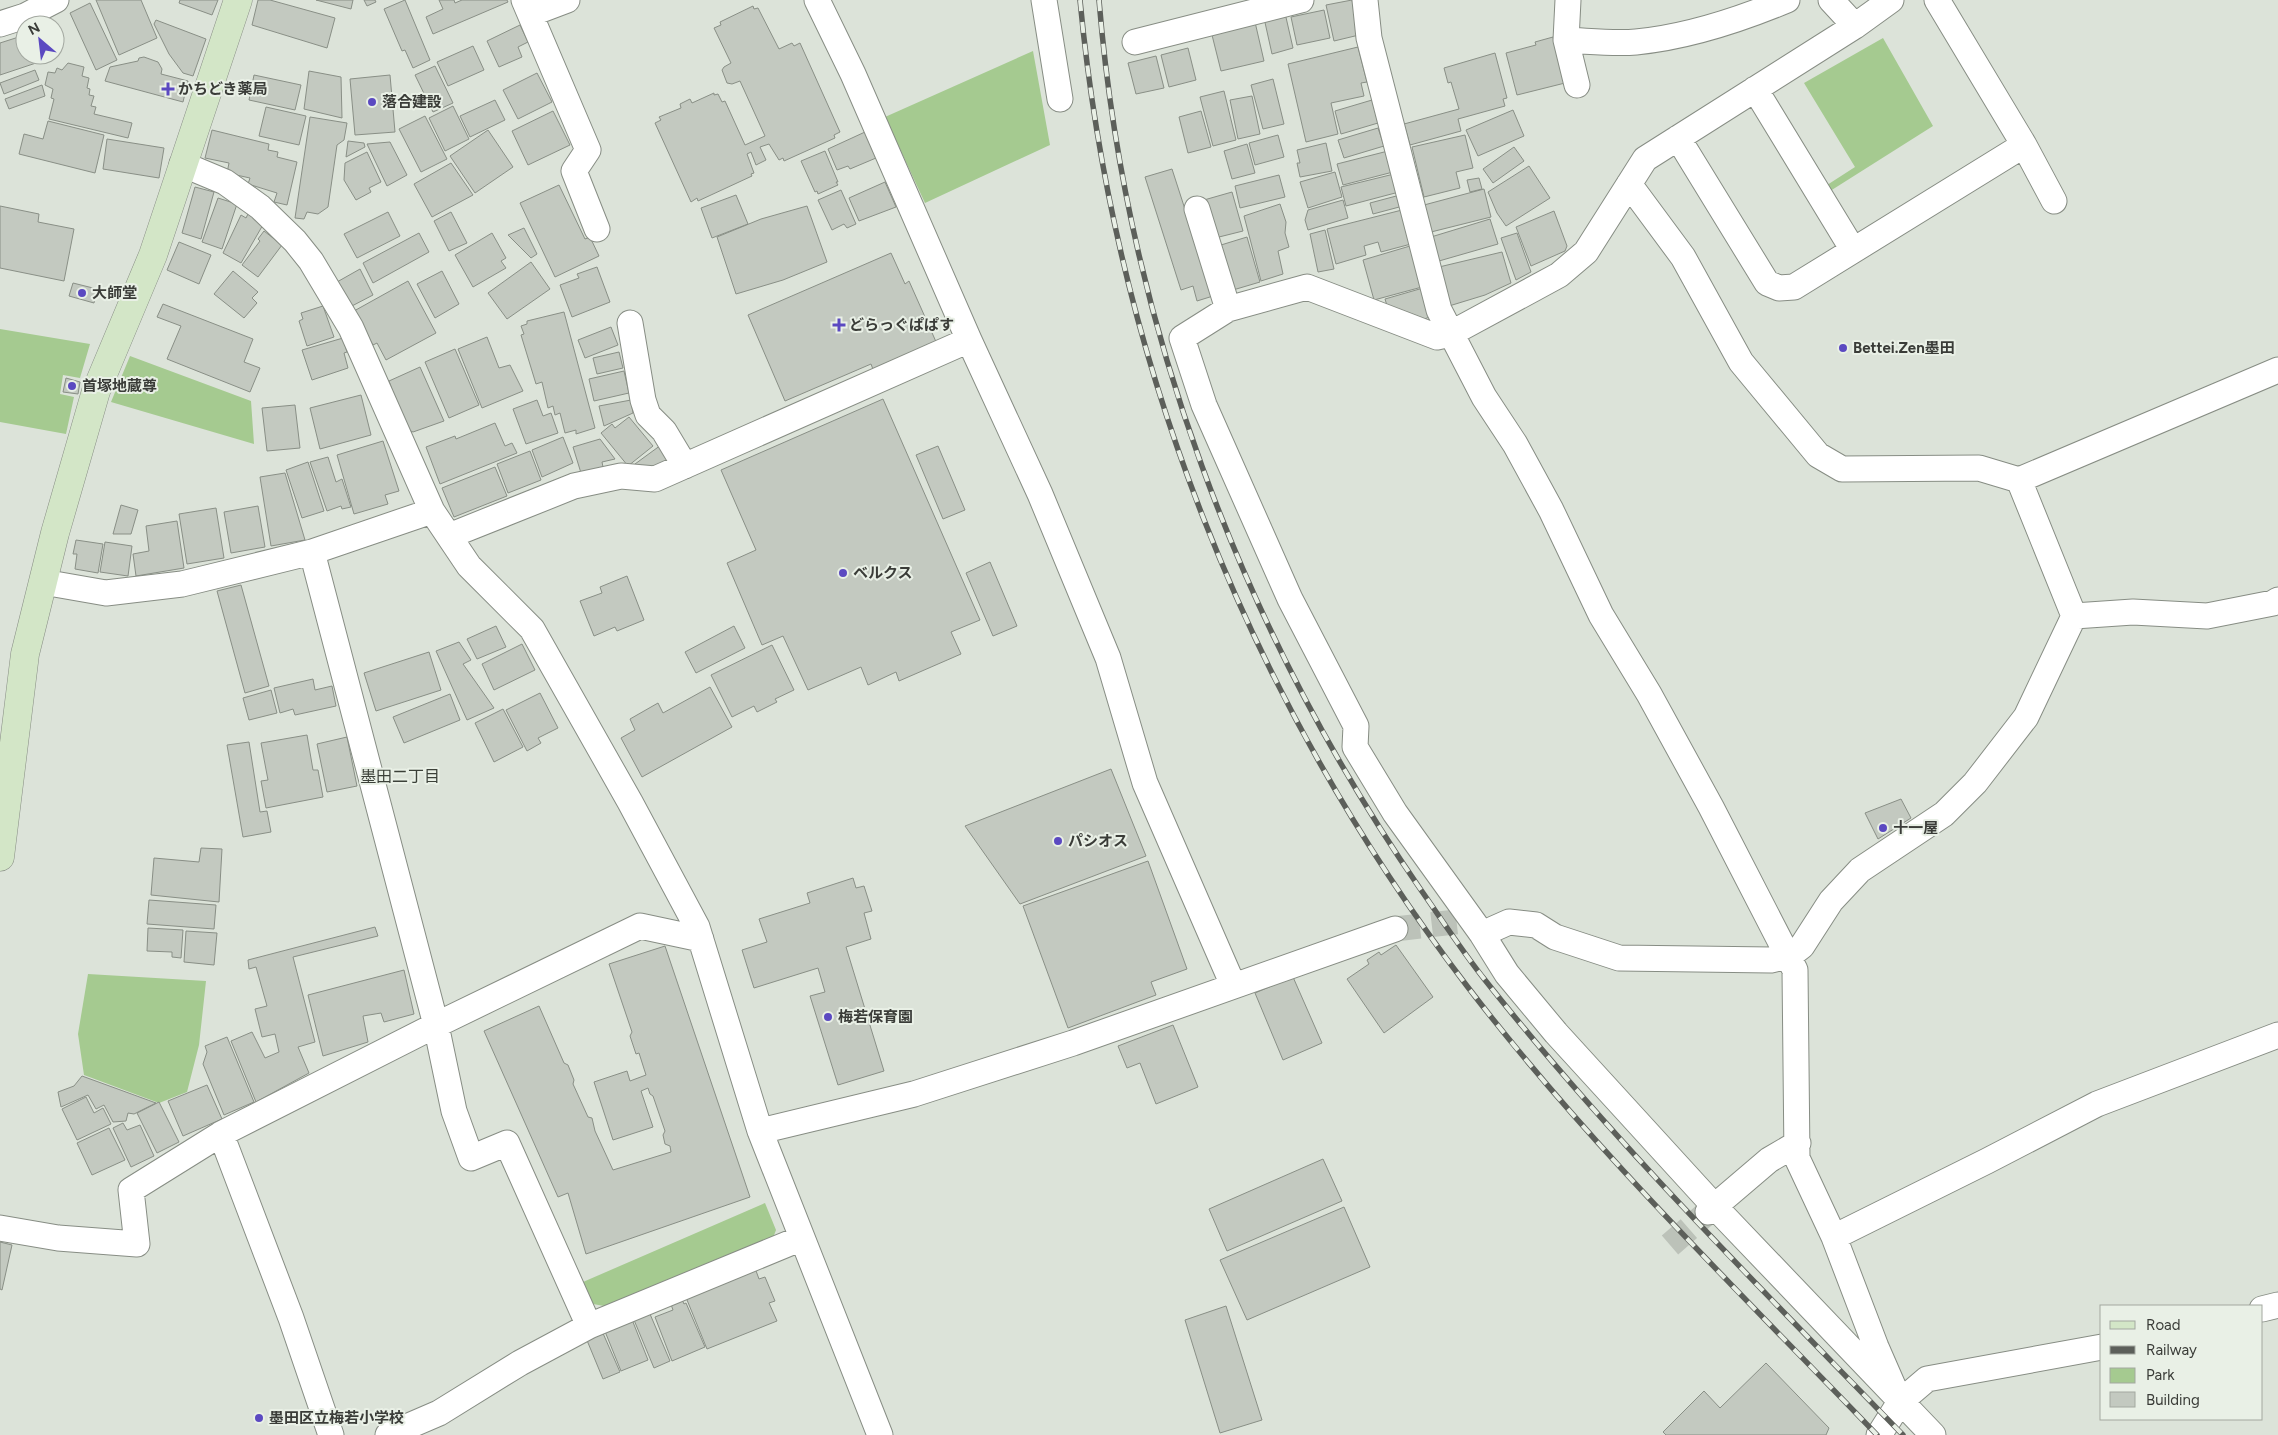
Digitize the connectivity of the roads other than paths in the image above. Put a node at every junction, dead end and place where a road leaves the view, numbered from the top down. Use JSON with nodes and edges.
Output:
{"nodes":[{"id":1,"x":56,"y":0,"type":"edge"},
{"id":2,"x":238,"y":0,"type":"edge"},
{"id":3,"x":567,"y":0,"type":"edge"},
{"id":4,"x":817,"y":0,"type":"edge"},
{"id":5,"x":1044,"y":0,"type":"edge"},
{"id":6,"x":1301,"y":0,"type":"edge"},
{"id":7,"x":1364,"y":0,"type":"edge"},
{"id":8,"x":1568,"y":0,"type":"edge"},
{"id":9,"x":1787,"y":0,"type":"edge"},
{"id":10,"x":1832,"y":0,"type":"edge"},
{"id":11,"x":1891,"y":0,"type":"edge"},
{"id":12,"x":1937,"y":0,"type":"edge"},
{"id":13,"x":527,"y":7,"type":"edge"},
{"id":14,"x":0,"y":24,"type":"edge"},
{"id":15,"x":1855,"y":26,"type":"junction"},
{"id":16,"x":1566,"y":40,"type":"junction"},
{"id":17,"x":1135,"y":42,"type":"dead end"},
{"id":18,"x":1576,"y":85,"type":"dead end"},
{"id":19,"x":1755,"y":90,"type":"junction"},
{"id":20,"x":1060,"y":99,"type":"dead end"},
{"id":21,"x":1678,"y":138,"type":"junction"},
{"id":22,"x":2024,"y":145,"type":"junction"},
{"id":23,"x":182,"y":164,"type":"junction"},
{"id":24,"x":1629,"y":184,"type":"junction"},
{"id":25,"x":2054,"y":201,"type":"dead end"},
{"id":26,"x":1197,"y":209,"type":"dead end"},
{"id":27,"x":597,"y":229,"type":"dead end"},
{"id":28,"x":1853,"y":250,"type":"junction"},
{"id":29,"x":1228,"y":309,"type":"junction"},
{"id":30,"x":630,"y":323,"type":"dead end"},
{"id":31,"x":1450,"y":334,"type":"junction"},
{"id":32,"x":969,"y":340,"type":"junction"},
{"id":33,"x":2278,"y":370,"type":"edge"},
{"id":34,"x":685,"y":466,"type":"junction"},
{"id":35,"x":2019,"y":480,"type":"junction"},
{"id":36,"x":432,"y":511,"type":"junction"},
{"id":37,"x":449,"y":536,"type":"junction"},
{"id":38,"x":312,"y":552,"type":"junction"},
{"id":39,"x":43,"y":582,"type":"junction"},
{"id":40,"x":2278,"y":600,"type":"edge"},
{"id":41,"x":2074,"y":616,"type":"junction"},
{"id":42,"x":0,"y":857,"type":"edge"},
{"id":43,"x":1395,"y":929,"type":"tunnel mouth"},
{"id":44,"x":1482,"y":934,"type":"junction"},
{"id":45,"x":701,"y":939,"type":"junction"},
{"id":46,"x":1789,"y":956,"type":"junction"},
{"id":47,"x":1233,"y":985,"type":"junction"},
{"id":48,"x":436,"y":1025,"type":"junction"},
{"id":49,"x":2278,"y":1035,"type":"edge"},
{"id":50,"x":760,"y":1131,"type":"junction"},
{"id":51,"x":221,"y":1134,"type":"junction"},
{"id":52,"x":1798,"y":1143,"type":"junction"},
{"id":53,"x":1712,"y":1209,"type":"junction"},
{"id":54,"x":0,"y":1228,"type":"edge"},
{"id":55,"x":1834,"y":1236,"type":"junction"},
{"id":56,"x":802,"y":1238,"type":"junction"},
{"id":57,"x":2278,"y":1305,"type":"edge"},
{"id":58,"x":2263,"y":1309,"type":"edge"},
{"id":59,"x":589,"y":1326,"type":"junction"},
{"id":60,"x":2100,"y":1347,"type":"edge"},
{"id":61,"x":1900,"y":1402,"type":"junction"},
{"id":62,"x":331,"y":1435,"type":"edge"},
{"id":63,"x":388,"y":1435,"type":"edge"},
{"id":64,"x":880,"y":1435,"type":"edge"},
{"id":65,"x":1879,"y":1435,"type":"edge"},
{"id":66,"x":1933,"y":1435,"type":"edge"}],
"edges":[{"from":1,"to":14,"type":"street"},
{"from":2,"to":23,"type":"street"},
{"from":3,"to":13,"type":"street"},
{"from":4,"to":32,"type":"street"},
{"from":5,"to":20,"type":"street"},
{"from":6,"to":17,"type":"street"},
{"from":7,"to":31,"type":"street"},
{"from":8,"to":16,"type":"street"},
{"from":9,"to":16,"type":"street"},
{"from":10,"to":15,"type":"street"},
{"from":11,"to":15,"type":"street"},
{"from":12,"to":22,"type":"street"},
{"from":13,"to":27,"type":"street"},
{"from":15,"to":19,"type":"street"},
{"from":16,"to":18,"type":"street"},
{"from":19,"to":21,"type":"street"},
{"from":19,"to":28,"type":"street"},
{"from":21,"to":24,"type":"street"},
{"from":21,"to":28,"type":"street"},
{"from":22,"to":25,"type":"street"},
{"from":22,"to":28,"type":"street"},
{"from":23,"to":36,"type":"street"},
{"from":23,"to":39,"type":"street"},
{"from":24,"to":31,"type":"street"},
{"from":24,"to":35,"type":"street"},
{"from":26,"to":29,"type":"street"},
{"from":29,"to":31,"type":"street"},
{"from":29,"to":44,"type":"street"},
{"from":30,"to":34,"type":"street"},
{"from":31,"to":46,"type":"street"},
{"from":32,"to":34,"type":"street"},
{"from":32,"to":47,"type":"street"},
{"from":33,"to":35,"type":"street"},
{"from":34,"to":37,"type":"street"},
{"from":35,"to":41,"type":"street"},
{"from":36,"to":37,"type":"street"},
{"from":36,"to":38,"type":"street"},
{"from":37,"to":45,"type":"street"},
{"from":38,"to":39,"type":"street"},
{"from":38,"to":48,"type":"street"},
{"from":39,"to":42,"type":"street"},
{"from":40,"to":41,"type":"street"},
{"from":41,"to":46,"type":"street"},
{"from":43,"to":47,"type":"street"},
{"from":44,"to":46,"type":"street"},
{"from":44,"to":53,"type":"street"},
{"from":45,"to":48,"type":"street"},
{"from":45,"to":50,"type":"street"},
{"from":46,"to":52,"type":"street"},
{"from":47,"to":50,"type":"street"},
{"from":48,"to":51,"type":"street"},
{"from":48,"to":59,"type":"street"},
{"from":49,"to":55,"type":"street"},
{"from":50,"to":56,"type":"street"},
{"from":51,"to":54,"type":"street"},
{"from":51,"to":62,"type":"street"},
{"from":52,"to":53,"type":"street"},
{"from":52,"to":55,"type":"street"},
{"from":53,"to":61,"type":"street"},
{"from":55,"to":61,"type":"street"},
{"from":56,"to":59,"type":"street"},
{"from":56,"to":64,"type":"street"},
{"from":57,"to":58,"type":"street"},
{"from":59,"to":63,"type":"street"},
{"from":60,"to":61,"type":"street"},
{"from":61,"to":65,"type":"street"},
{"from":61,"to":66,"type":"street"}]}
